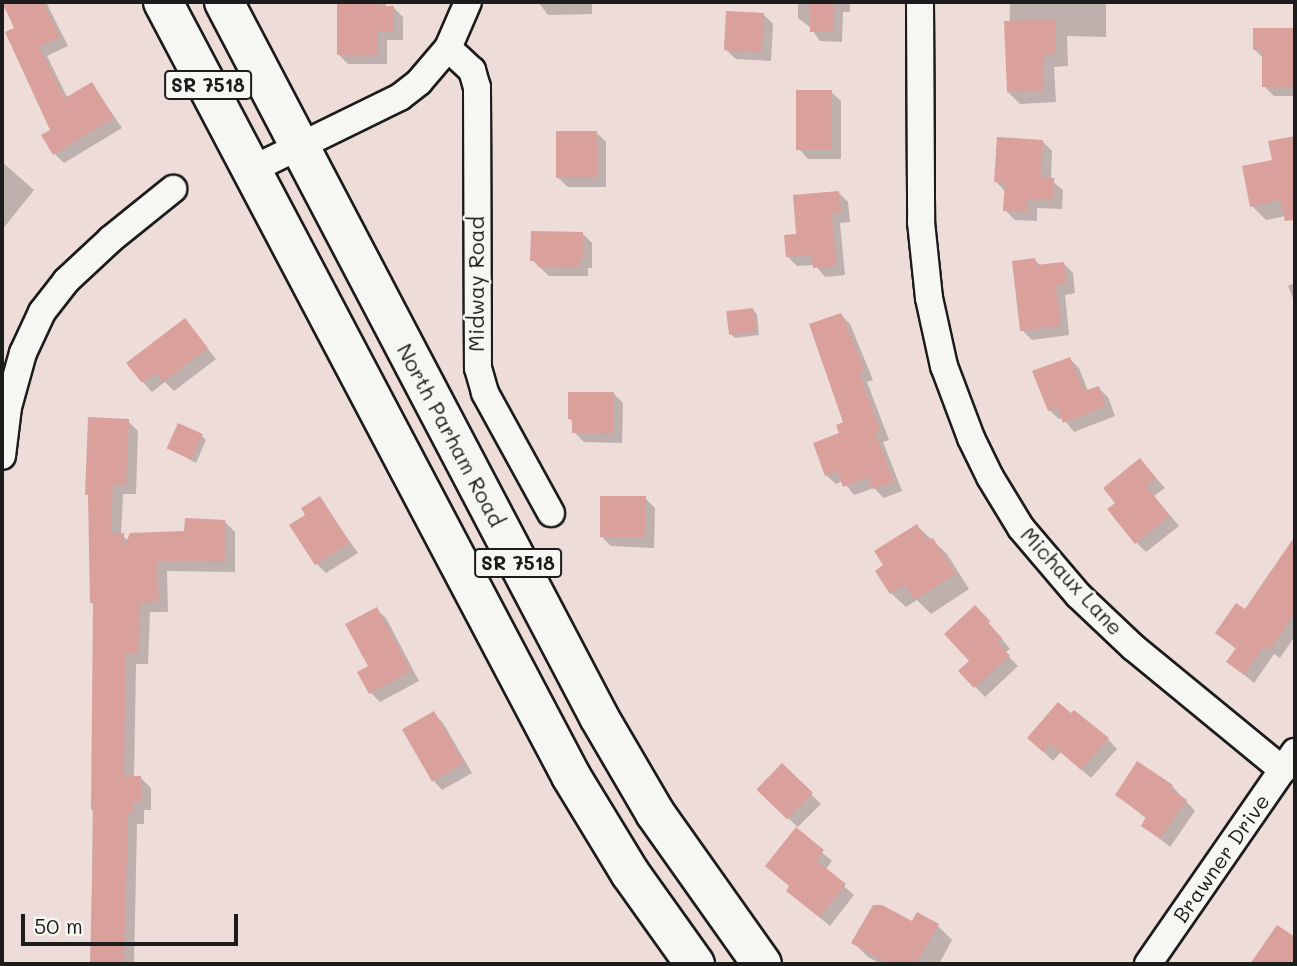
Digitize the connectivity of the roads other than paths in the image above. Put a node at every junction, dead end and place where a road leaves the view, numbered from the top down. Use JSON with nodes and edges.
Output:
{"nodes":[{"id":1,"x":163,"y":2,"type":"edge"},
{"id":2,"x":224,"y":2,"type":"edge"},
{"id":3,"x":468,"y":2,"type":"edge"},
{"id":4,"x":920,"y":2,"type":"edge"},
{"id":5,"x":448,"y":48,"type":"junction"},
{"id":6,"x":300,"y":146,"type":"junction"},
{"id":7,"x":253,"y":169,"type":"junction"},
{"id":8,"x":173,"y":189,"type":"dead end"},
{"id":9,"x":2,"y":456,"type":"edge"},
{"id":10,"x":551,"y":513,"type":"dead end"},
{"id":11,"x":1289,"y":761,"type":"edge"},
{"id":12,"x":695,"y":964,"type":"edge"},
{"id":13,"x":762,"y":964,"type":"edge"},
{"id":14,"x":1148,"y":964,"type":"edge"}],
"edges":[{"from":1,"to":7,"type":"highway","number":"SR 7518"},
{"from":2,"to":6,"type":"highway","name":"North Parham Road","number":"SR 7518"},
{"from":3,"to":5,"type":"street"},
{"from":4,"to":11,"type":"street","name":"Michaux Lane"},
{"from":5,"to":6,"type":"street"},
{"from":5,"to":10,"type":"street","name":"Midway Road"},
{"from":6,"to":7,"type":"street"},
{"from":6,"to":13,"type":"highway","name":"North Parham Road","number":"SR 7518"},
{"from":7,"to":12,"type":"highway","number":"SR 7518"},
{"from":8,"to":9,"type":"street"},
{"from":11,"to":14,"type":"street","name":"Brawner Drive"}]}
